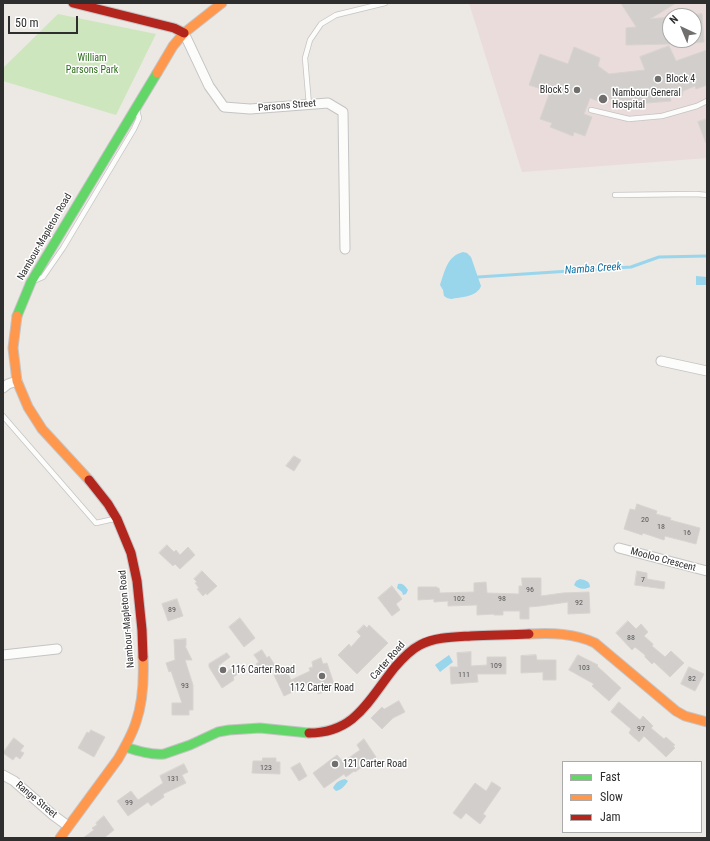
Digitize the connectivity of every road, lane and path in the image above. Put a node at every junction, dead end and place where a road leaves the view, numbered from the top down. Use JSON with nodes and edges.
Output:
{"nodes":[{"id":1,"x":73,"y":3,"type":"edge"},
{"id":2,"x":222,"y":3,"type":"edge"},
{"id":3,"x":385,"y":3,"type":"edge"},
{"id":4,"x":184,"y":33,"type":"junction"},
{"id":5,"x":707,"y":102,"type":"edge"},
{"id":6,"x":309,"y":105,"type":"junction"},
{"id":7,"x":591,"y":110,"type":"dead end"},
{"id":8,"x":707,"y":195,"type":"edge"},
{"id":9,"x":615,"y":196,"type":"dead end"},
{"id":10,"x":345,"y":249,"type":"dead end"},
{"id":11,"x":660,"y":361,"type":"dead end"},
{"id":12,"x":707,"y":371,"type":"edge"},
{"id":13,"x":17,"y":381,"type":"junction"},
{"id":14,"x":3,"y":388,"type":"edge"},
{"id":15,"x":3,"y":416,"type":"edge"},
{"id":16,"x":118,"y":520,"type":"junction"},
{"id":17,"x":619,"y":548,"type":"dead end"},
{"id":18,"x":707,"y":571,"type":"edge"},
{"id":19,"x":58,"y":649,"type":"dead end"},
{"id":20,"x":3,"y":654,"type":"edge"},
{"id":21,"x":707,"y":722,"type":"edge"},
{"id":22,"x":125,"y":747,"type":"junction"},
{"id":23,"x":3,"y":775,"type":"edge"},
{"id":24,"x":68,"y":826,"type":"junction"},
{"id":25,"x":60,"y":838,"type":"edge"}],
"edges":[{"from":1,"to":4,"type":"main road"},
{"from":2,"to":4,"type":"main road","name":"Nambour-Mapleton Road"},
{"from":3,"to":6,"type":"lane"},
{"from":4,"to":6,"type":"street","name":"Parsons Street"},
{"from":4,"to":13,"type":"main road","name":"Nambour-Mapleton Road"},
{"from":5,"to":7,"type":"lane"},
{"from":6,"to":10,"type":"street","name":"Parsons Street"},
{"from":8,"to":9,"type":"lane"},
{"from":11,"to":12,"type":"street"},
{"from":13,"to":14,"type":"street"},
{"from":13,"to":16,"type":"main road","name":"Nambour-Mapleton Road"},
{"from":15,"to":16,"type":"lane"},
{"from":16,"to":22,"type":"main road","name":"Nambour-Mapleton Road"},
{"from":17,"to":18,"type":"street","name":"Mooloo Crescent"},
{"from":19,"to":20,"type":"street"},
{"from":21,"to":22,"type":"main road","name":"Carter Road"},
{"from":22,"to":24,"type":"main road","name":"Nambour-Mapleton Road"},
{"from":23,"to":24,"type":"street","name":"Range Street"},
{"from":24,"to":25,"type":"main road","name":"Nambour-Mapleton Road"}]}
